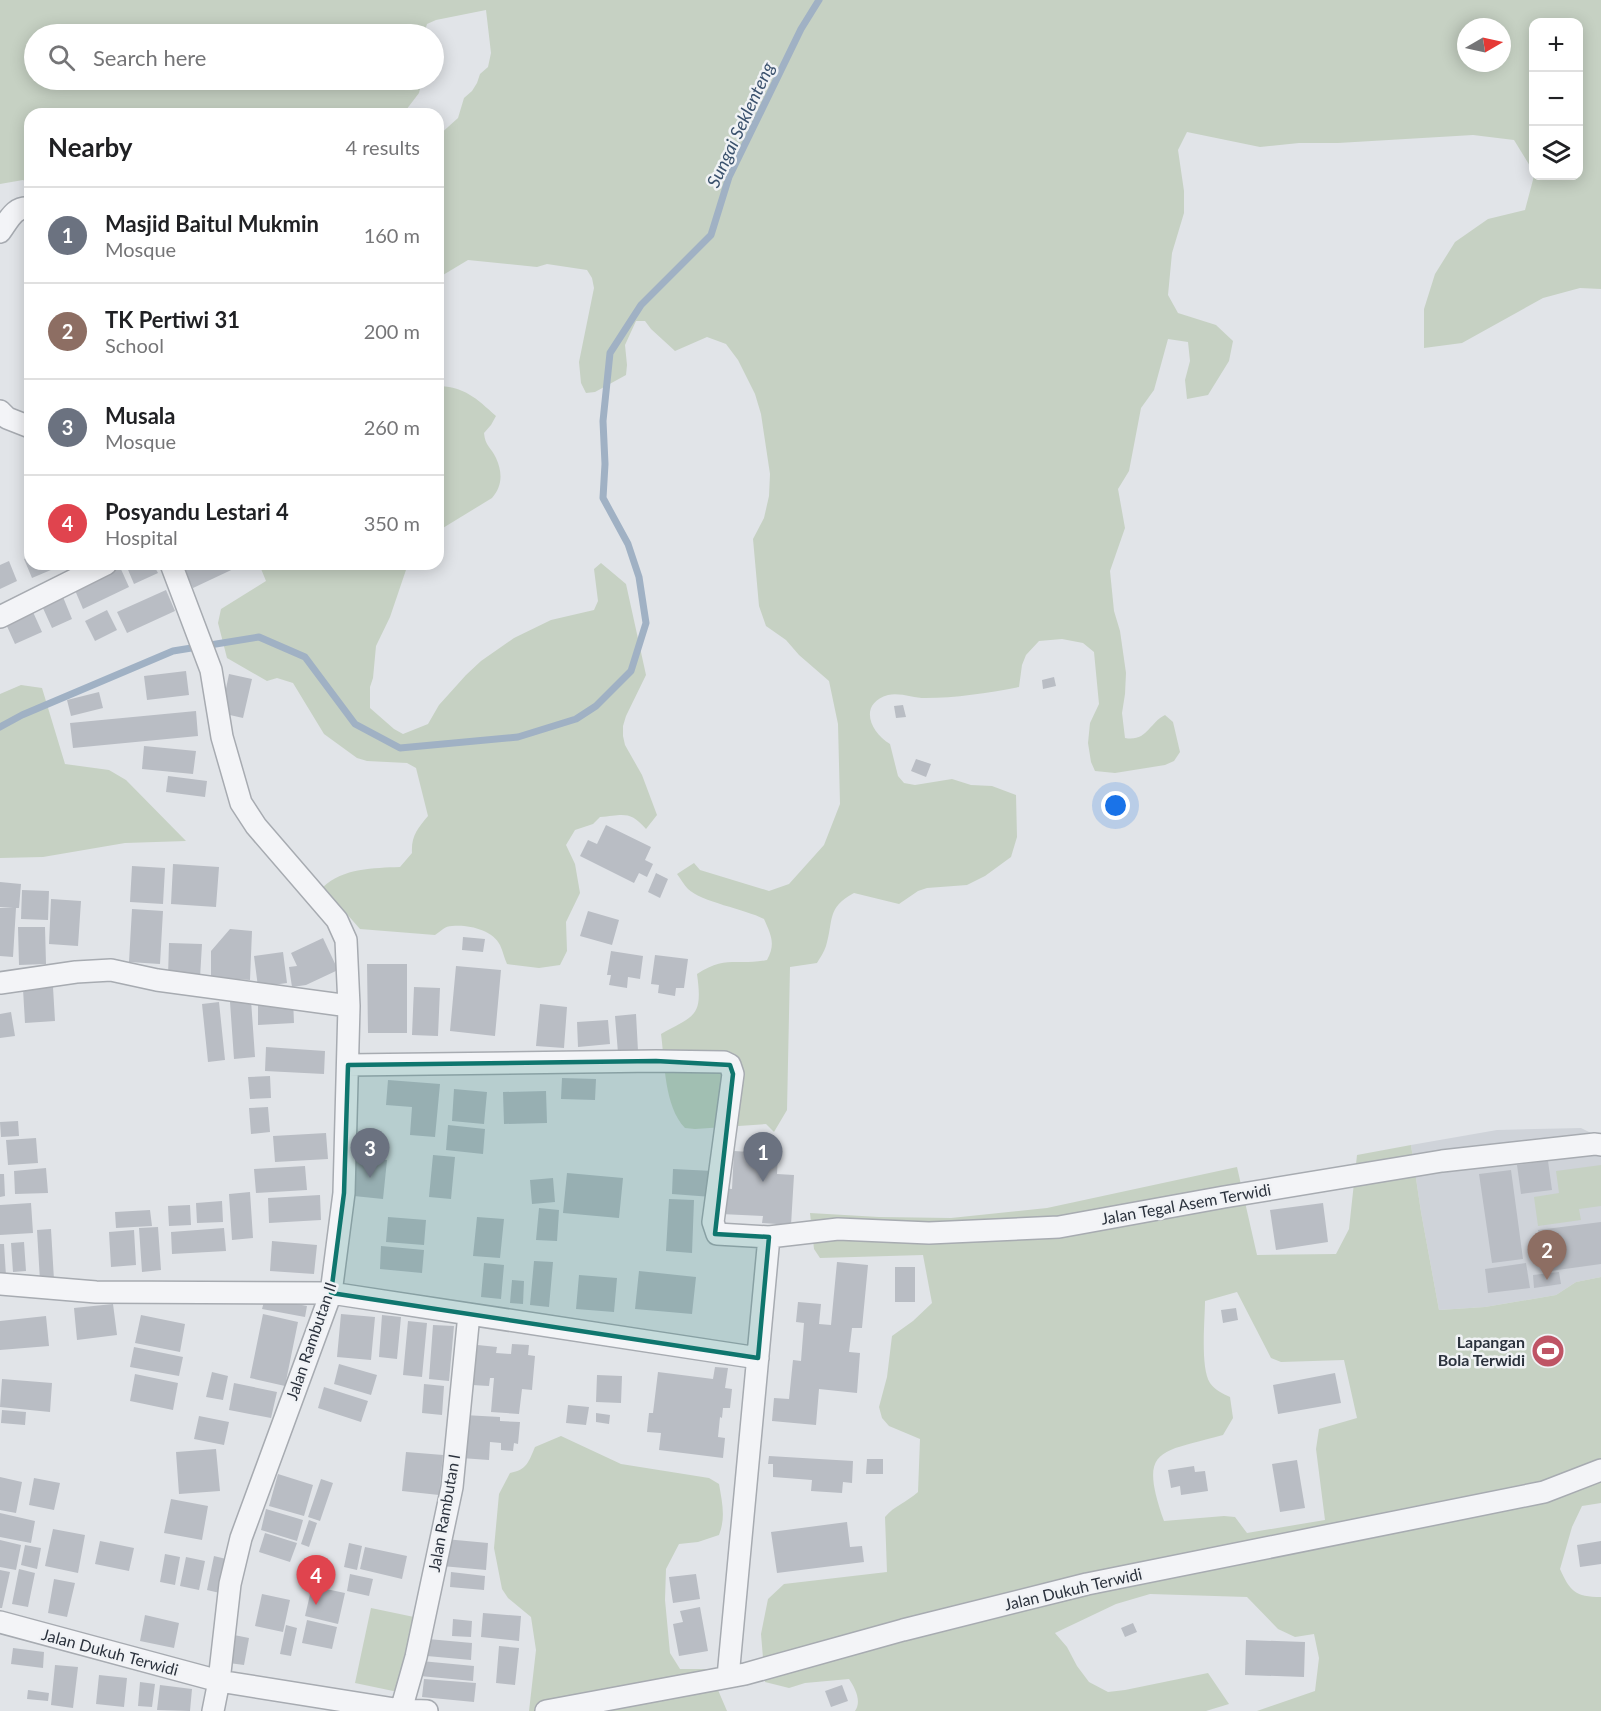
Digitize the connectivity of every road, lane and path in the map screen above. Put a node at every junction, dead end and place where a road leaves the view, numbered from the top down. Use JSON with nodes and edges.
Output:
{"nodes":[{"id":1,"x":24,"y":208,"type":"edge"},
{"id":2,"x":0,"y":232,"type":"edge"},
{"id":3,"x":0,"y":411,"type":"edge"},
{"id":4,"x":24,"y":425,"type":"edge"},
{"id":5,"x":94,"y":570,"type":"edge"},
{"id":6,"x":173,"y":570,"type":"edge"},
{"id":7,"x":0,"y":617,"type":"edge"},
{"id":8,"x":0,"y":983,"type":"edge"},
{"id":9,"x":349,"y":1006,"type":"junction"},
{"id":10,"x":348,"y":1065,"type":"junction"},
{"id":11,"x":1601,"y":1145,"type":"edge"},
{"id":12,"x":769,"y":1237,"type":"junction"},
{"id":13,"x":0,"y":1284,"type":"edge"},
{"id":14,"x":331,"y":1293,"type":"junction"},
{"id":15,"x":469,"y":1314,"type":"junction"},
{"id":16,"x":758,"y":1358,"type":"junction"},
{"id":17,"x":1601,"y":1470,"type":"edge"},
{"id":18,"x":0,"y":1622,"type":"edge"},
{"id":19,"x":728,"y":1677,"type":"junction"},
{"id":20,"x":219,"y":1682,"type":"junction"},
{"id":21,"x":401,"y":1710,"type":"edge"},
{"id":22,"x":213,"y":1711,"type":"edge"},
{"id":23,"x":427,"y":1711,"type":"edge"},
{"id":24,"x":546,"y":1711,"type":"edge"}],
"edges":[{"from":1,"to":2,"type":"street"},
{"from":3,"to":4,"type":"street"},
{"from":5,"to":7,"type":"street"},
{"from":6,"to":9,"type":"street","name":"Jalan Rambutan II"},
{"from":8,"to":9,"type":"street"},
{"from":9,"to":10,"type":"street","name":"Jalan Rambutan II"},
{"from":10,"to":12,"type":"street","name":"Jalan Tegal Asem Terwidi"},
{"from":10,"to":14,"type":"street","name":"Jalan Rambutan II"},
{"from":11,"to":12,"type":"street","name":"Jalan Tegal Asem Terwidi"},
{"from":12,"to":16,"type":"street"},
{"from":13,"to":14,"type":"street"},
{"from":14,"to":15,"type":"street"},
{"from":14,"to":20,"type":"street","name":"Jalan Rambutan II"},
{"from":15,"to":16,"type":"street"},
{"from":15,"to":21,"type":"street","name":"Jalan Rambutan I"},
{"from":16,"to":19,"type":"street"},
{"from":17,"to":19,"type":"street","name":"Jalan Dukuh Terwidi"},
{"from":18,"to":20,"type":"street","name":"Jalan Dukuh Terwidi"},
{"from":19,"to":24,"type":"street","name":"Jalan Dukuh Terwidi"},
{"from":20,"to":21,"type":"street","name":"Jalan Dukuh Terwidi"},
{"from":20,"to":22,"type":"street"},
{"from":21,"to":23,"type":"street","name":"Jalan Dukuh Terwidi"}]}
